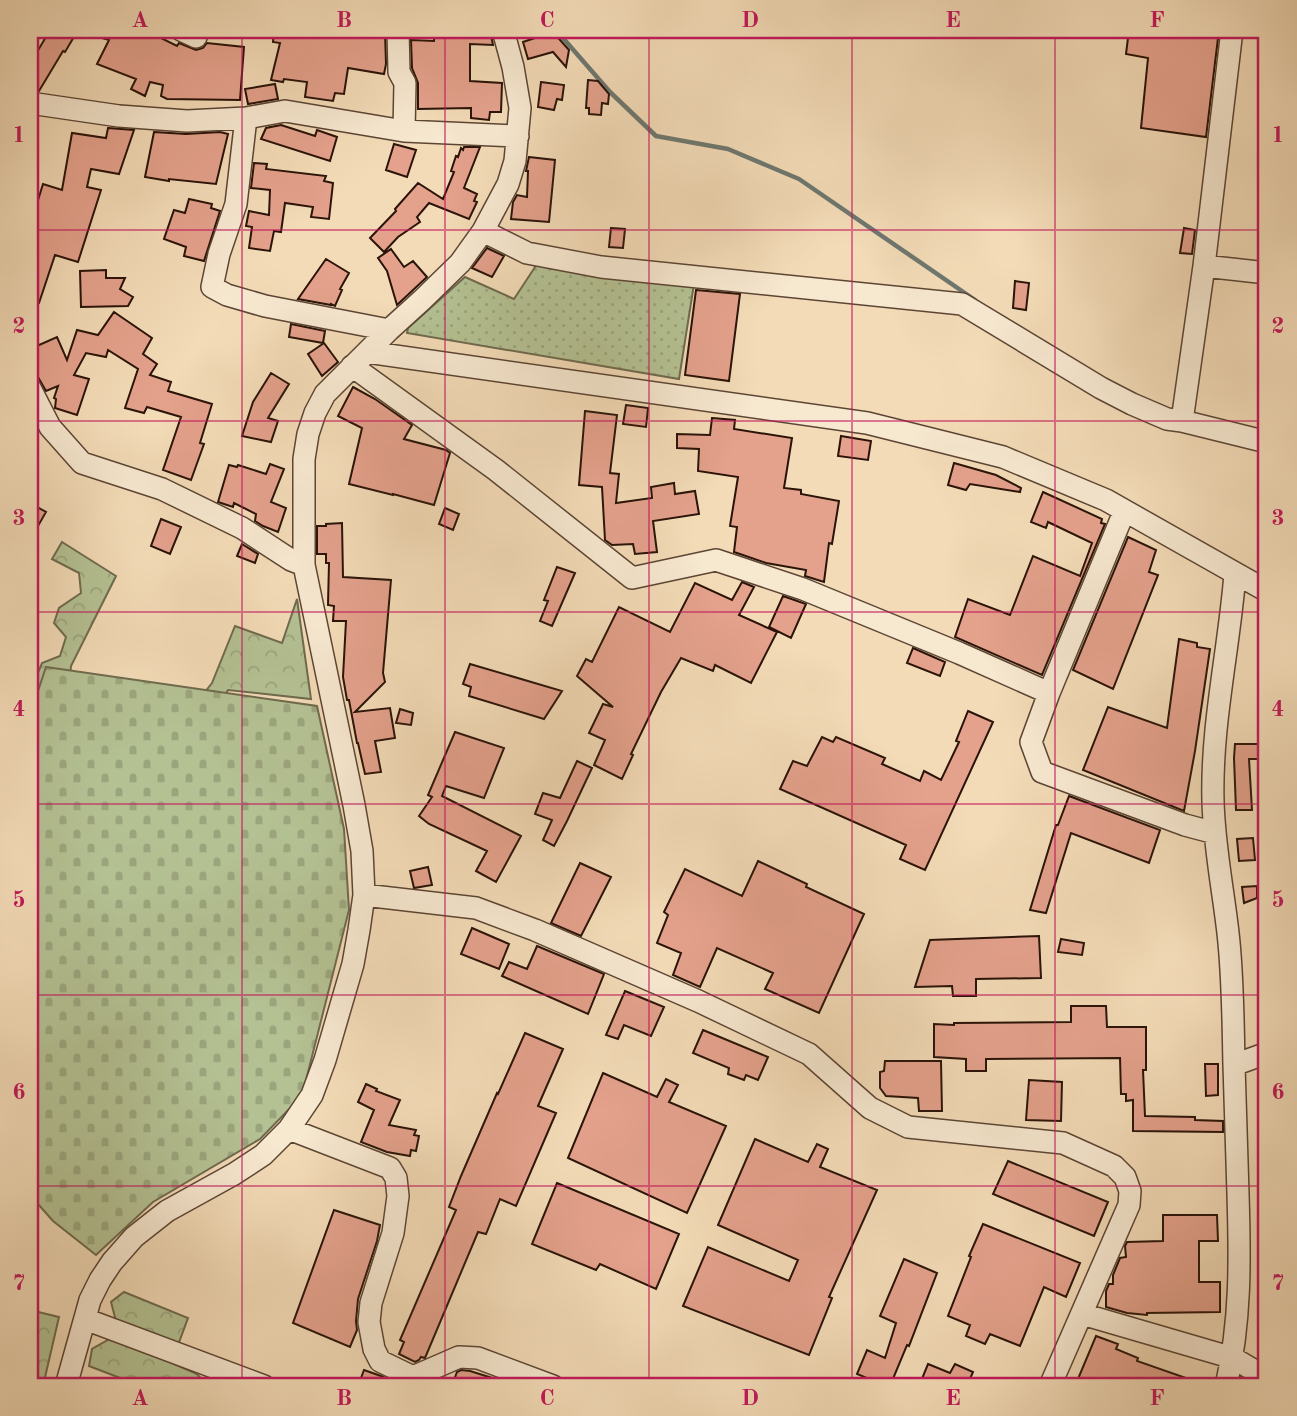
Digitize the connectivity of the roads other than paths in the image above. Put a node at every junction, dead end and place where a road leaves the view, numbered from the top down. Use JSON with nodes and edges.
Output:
{"nodes":[{"id":1,"x":398,"y":30,"type":"edge"},
{"id":2,"x":503,"y":30,"type":"edge"},
{"id":3,"x":1232,"y":30,"type":"edge"},
{"id":4,"x":30,"y":103,"type":"edge"},
{"id":5,"x":246,"y":118,"type":"junction"},
{"id":6,"x":404,"y":131,"type":"junction"},
{"id":7,"x":518,"y":136,"type":"junction"},
{"id":8,"x":483,"y":231,"type":"junction"},
{"id":9,"x":1204,"y":266,"type":"junction"},
{"id":10,"x":1267,"y":273,"type":"edge"},
{"id":11,"x":389,"y":330,"type":"junction"},
{"id":12,"x":359,"y":359,"type":"junction"},
{"id":13,"x":30,"y":388,"type":"edge"},
{"id":14,"x":1183,"y":415,"type":"junction"},
{"id":15,"x":1267,"y":442,"type":"edge"},
{"id":16,"x":1125,"y":512,"type":"junction"},
{"id":17,"x":304,"y":565,"type":"junction"},
{"id":18,"x":1236,"y":574,"type":"junction"},
{"id":19,"x":1267,"y":590,"type":"edge"},
{"id":20,"x":1049,"y":693,"type":"junction"},
{"id":21,"x":1215,"y":833,"type":"junction"},
{"id":22,"x":364,"y":895,"type":"junction"},
{"id":23,"x":1267,"y":1053,"type":"edge"},
{"id":24,"x":1234,"y":1065,"type":"junction"},
{"id":25,"x":289,"y":1129,"type":"junction"},
{"id":26,"x":1082,"y":1314,"type":"junction"},
{"id":27,"x":85,"y":1320,"type":"junction"},
{"id":28,"x":1233,"y":1358,"type":"junction"},
{"id":29,"x":1267,"y":1378,"type":"edge"},
{"id":30,"x":66,"y":1386,"type":"edge"},
{"id":31,"x":264,"y":1386,"type":"edge"},
{"id":32,"x":553,"y":1386,"type":"edge"},
{"id":33,"x":1050,"y":1386,"type":"edge"},
{"id":34,"x":1226,"y":1386,"type":"edge"}],
"edges":[{"from":1,"to":6,"type":"street"},
{"from":2,"to":7,"type":"street"},
{"from":3,"to":9,"type":"street"},
{"from":4,"to":5,"type":"street"},
{"from":5,"to":6,"type":"street"},
{"from":5,"to":11,"type":"street"},
{"from":6,"to":7,"type":"street"},
{"from":7,"to":8,"type":"street"},
{"from":8,"to":11,"type":"street"},
{"from":8,"to":14,"type":"street"},
{"from":9,"to":10,"type":"street"},
{"from":9,"to":14,"type":"street"},
{"from":11,"to":12,"type":"street"},
{"from":12,"to":16,"type":"street"},
{"from":12,"to":17,"type":"street"},
{"from":12,"to":20,"type":"street"},
{"from":13,"to":17,"type":"street"},
{"from":14,"to":15,"type":"street"},
{"from":16,"to":18,"type":"street"},
{"from":16,"to":20,"type":"street"},
{"from":17,"to":22,"type":"street"},
{"from":18,"to":19,"type":"street"},
{"from":18,"to":21,"type":"street"},
{"from":20,"to":21,"type":"street"},
{"from":21,"to":24,"type":"street"},
{"from":22,"to":25,"type":"street"},
{"from":22,"to":26,"type":"street"},
{"from":23,"to":24,"type":"street"},
{"from":24,"to":28,"type":"street"},
{"from":25,"to":27,"type":"street"},
{"from":25,"to":32,"type":"street"},
{"from":26,"to":28,"type":"street"},
{"from":26,"to":33,"type":"street"},
{"from":27,"to":30,"type":"street"},
{"from":27,"to":31,"type":"street"},
{"from":28,"to":29,"type":"street"},
{"from":28,"to":34,"type":"street"}]}
